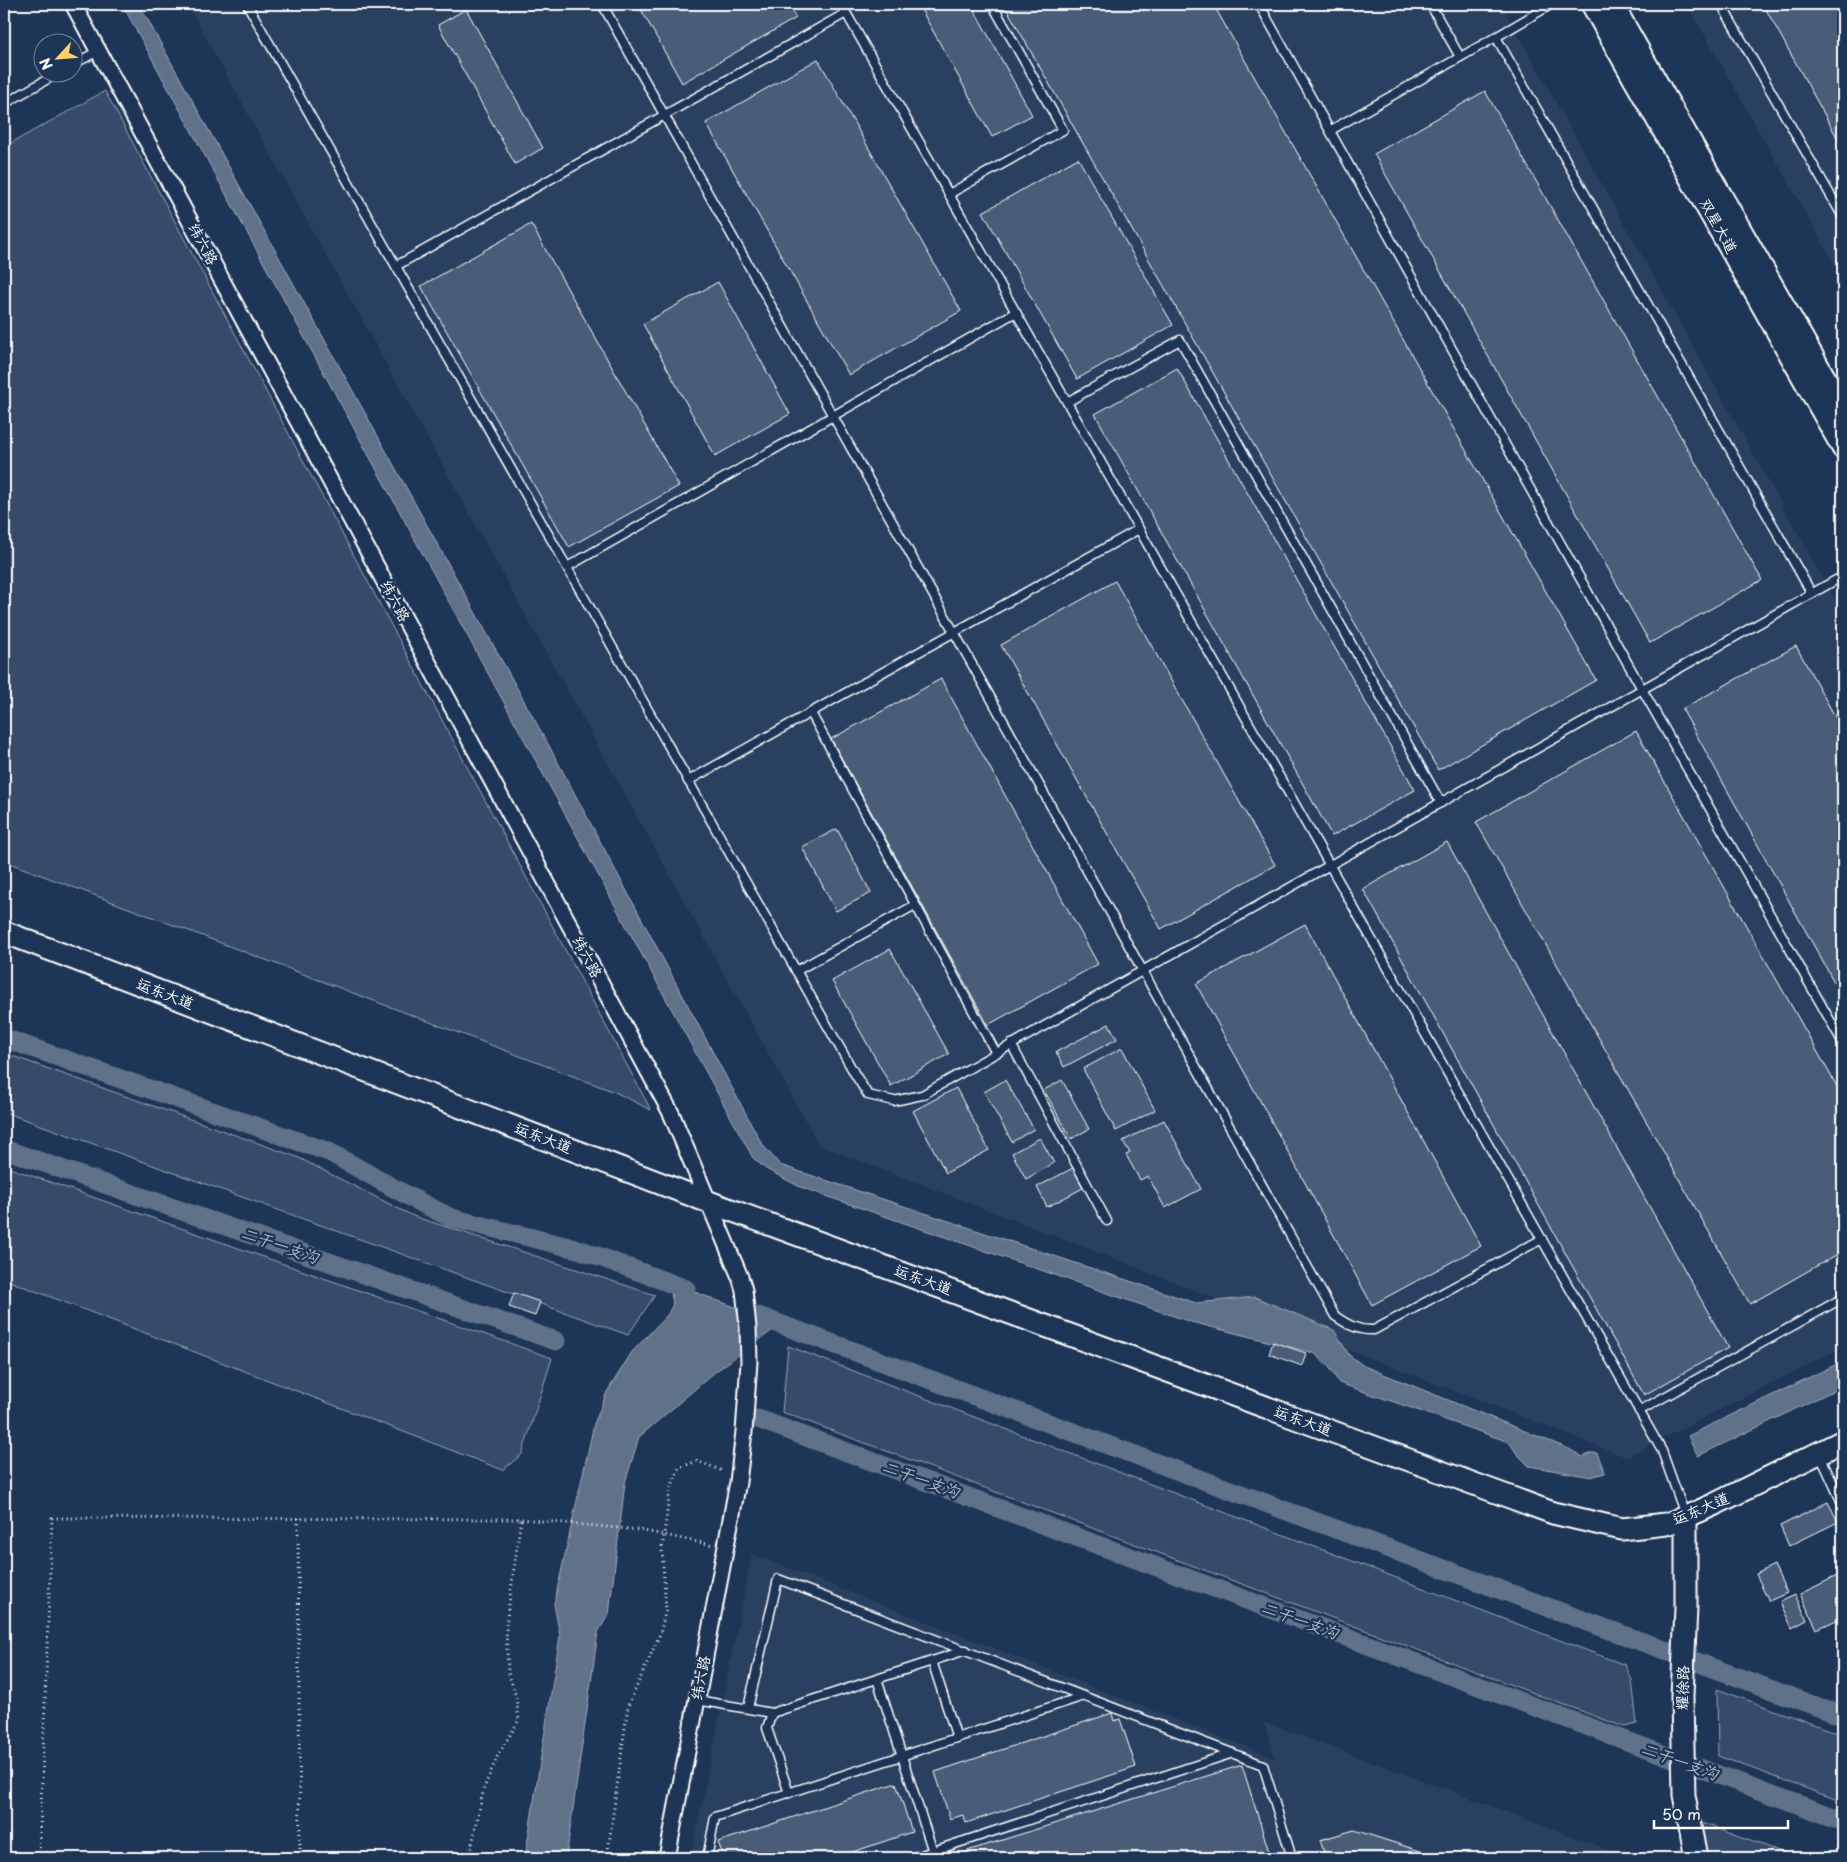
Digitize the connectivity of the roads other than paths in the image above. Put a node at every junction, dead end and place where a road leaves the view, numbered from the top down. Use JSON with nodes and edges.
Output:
{"nodes":[{"id":1,"x":73,"y":4,"type":"edge"},
{"id":2,"x":247,"y":4,"type":"edge"},
{"id":3,"x":602,"y":4,"type":"edge"},
{"id":4,"x":841,"y":4,"type":"edge"},
{"id":5,"x":992,"y":4,"type":"edge"},
{"id":6,"x":1259,"y":4,"type":"edge"},
{"id":7,"x":1430,"y":4,"type":"edge"},
{"id":8,"x":1552,"y":4,"type":"edge"},
{"id":9,"x":1592,"y":4,"type":"edge"},
{"id":10,"x":1612,"y":4,"type":"edge"},
{"id":11,"x":1721,"y":4,"type":"edge"},
{"id":12,"x":846,"y":13,"type":"junction"},
{"id":13,"x":1496,"y":37,"type":"junction"},
{"id":14,"x":98,"y":51,"type":"junction"},
{"id":15,"x":1460,"y":57,"type":"junction"},
{"id":16,"x":82,"y":60,"type":"edge"},
{"id":17,"x":42,"y":82,"type":"edge"},
{"id":18,"x":4,"y":104,"type":"edge"},
{"id":19,"x":664,"y":115,"type":"junction"},
{"id":20,"x":1331,"y":130,"type":"junction"},
{"id":21,"x":949,"y":194,"type":"junction"},
{"id":22,"x":1843,"y":217,"type":"edge"},
{"id":23,"x":396,"y":266,"type":"junction"},
{"id":24,"x":1016,"y":312,"type":"junction"},
{"id":25,"x":1067,"y":402,"type":"junction"},
{"id":26,"x":1843,"y":410,"type":"edge"},
{"id":27,"x":833,"y":416,"type":"junction"},
{"id":28,"x":1843,"y":448,"type":"edge"},
{"id":29,"x":1139,"y":529,"type":"junction"},
{"id":30,"x":567,"y":567,"type":"junction"},
{"id":31,"x":1843,"y":576,"type":"edge"},
{"id":32,"x":1812,"y":594,"type":"junction"},
{"id":33,"x":954,"y":632,"type":"junction"},
{"id":34,"x":1642,"y":689,"type":"junction"},
{"id":35,"x":810,"y":712,"type":"junction"},
{"id":36,"x":688,"y":781,"type":"junction"},
{"id":37,"x":1441,"y":803,"type":"junction"},
{"id":38,"x":1330,"y":865,"type":"junction"},
{"id":39,"x":915,"y":905,"type":"junction"},
{"id":40,"x":4,"y":932,"type":"edge"},
{"id":41,"x":1143,"y":970,"type":"junction"},
{"id":42,"x":796,"y":971,"type":"junction"},
{"id":43,"x":1843,"y":1043,"type":"edge"},
{"id":44,"x":1011,"y":1044,"type":"junction"},
{"id":45,"x":996,"y":1053,"type":"junction"},
{"id":46,"x":709,"y":1202,"type":"junction"},
{"id":47,"x":1107,"y":1221,"type":"dead end"},
{"id":48,"x":1542,"y":1239,"type":"junction"},
{"id":49,"x":1843,"y":1298,"type":"edge"},
{"id":50,"x":1640,"y":1411,"type":"junction"},
{"id":51,"x":1843,"y":1441,"type":"edge"},
{"id":52,"x":1819,"y":1453,"type":"junction"},
{"id":53,"x":1843,"y":1505,"type":"edge"},
{"id":54,"x":1686,"y":1517,"type":"junction"},
{"id":55,"x":966,"y":1650,"type":"junction"},
{"id":56,"x":932,"y":1661,"type":"junction"},
{"id":57,"x":877,"y":1679,"type":"junction"},
{"id":58,"x":1084,"y":1696,"type":"junction"},
{"id":59,"x":697,"y":1700,"type":"junction"},
{"id":60,"x":748,"y":1708,"type":"junction"},
{"id":61,"x":772,"y":1713,"type":"junction"},
{"id":62,"x":957,"y":1738,"type":"junction"},
{"id":63,"x":1233,"y":1753,"type":"junction"},
{"id":64,"x":902,"y":1756,"type":"junction"},
{"id":65,"x":789,"y":1793,"type":"junction"},
{"id":66,"x":934,"y":1855,"type":"edge"},
{"id":67,"x":667,"y":1858,"type":"edge"},
{"id":68,"x":707,"y":1858,"type":"edge"},
{"id":69,"x":912,"y":1858,"type":"edge"},
{"id":70,"x":1292,"y":1858,"type":"edge"},
{"id":71,"x":1696,"y":1858,"type":"edge"}],
"edges":[{"from":1,"to":14,"type":"street","name":"纬六路"},
{"from":2,"to":23,"type":"lane"},
{"from":3,"to":19,"type":"lane"},
{"from":4,"to":12,"type":"lane"},
{"from":5,"to":21,"type":"lane"},
{"from":6,"to":20,"type":"lane"},
{"from":7,"to":15,"type":"lane"},
{"from":8,"to":13,"type":"lane"},
{"from":9,"to":28,"type":"street","name":"双星大道"},
{"from":10,"to":26,"type":"street","name":"双星大道"},
{"from":11,"to":22,"type":"lane"},
{"from":12,"to":19,"type":"lane"},
{"from":12,"to":21,"type":"lane"},
{"from":13,"to":15,"type":"lane"},
{"from":13,"to":32,"type":"lane"},
{"from":14,"to":16,"type":"lane"},
{"from":14,"to":46,"type":"street","name":"纬六路"},
{"from":15,"to":20,"type":"lane"},
{"from":17,"to":18,"type":"lane"},
{"from":19,"to":23,"type":"lane"},
{"from":19,"to":27,"type":"lane"},
{"from":20,"to":34,"type":"lane"},
{"from":21,"to":24,"type":"lane"},
{"from":23,"to":30,"type":"lane"},
{"from":24,"to":25,"type":"lane"},
{"from":24,"to":27,"type":"lane"},
{"from":25,"to":29,"type":"lane"},
{"from":25,"to":37,"type":"lane"},
{"from":27,"to":30,"type":"lane"},
{"from":27,"to":33,"type":"lane"},
{"from":29,"to":33,"type":"lane"},
{"from":29,"to":38,"type":"lane"},
{"from":30,"to":36,"type":"lane"},
{"from":31,"to":32,"type":"lane"},
{"from":32,"to":34,"type":"lane"},
{"from":33,"to":35,"type":"lane"},
{"from":33,"to":41,"type":"lane"},
{"from":34,"to":37,"type":"lane"},
{"from":34,"to":43,"type":"lane"},
{"from":35,"to":36,"type":"lane"},
{"from":35,"to":39,"type":"lane"},
{"from":36,"to":42,"type":"lane"},
{"from":37,"to":38,"type":"lane"},
{"from":38,"to":41,"type":"lane"},
{"from":38,"to":48,"type":"lane"},
{"from":39,"to":42,"type":"lane"},
{"from":39,"to":45,"type":"lane"},
{"from":40,"to":46,"type":"street","name":"运东大道"},
{"from":41,"to":44,"type":"lane"},
{"from":41,"to":48,"type":"lane"},
{"from":42,"to":45,"type":"lane"},
{"from":44,"to":45,"type":"lane"},
{"from":44,"to":47,"type":"lane"},
{"from":46,"to":54,"type":"street","name":"运东大道"},
{"from":46,"to":59,"type":"street","name":"纬六路"},
{"from":48,"to":50,"type":"lane"},
{"from":49,"to":50,"type":"lane"},
{"from":50,"to":54,"type":"lane"},
{"from":51,"to":52,"type":"street","name":"运东大道"},
{"from":52,"to":53,"type":"lane"},
{"from":52,"to":54,"type":"street","name":"运东大道"},
{"from":54,"to":71,"type":"street","name":"耀徐路"},
{"from":55,"to":56,"type":"lane"},
{"from":55,"to":58,"type":"lane"},
{"from":55,"to":60,"type":"lane"},
{"from":56,"to":57,"type":"lane"},
{"from":56,"to":62,"type":"lane"},
{"from":57,"to":61,"type":"lane"},
{"from":57,"to":64,"type":"lane"},
{"from":58,"to":62,"type":"lane"},
{"from":58,"to":63,"type":"lane"},
{"from":59,"to":60,"type":"lane"},
{"from":59,"to":67,"type":"street","name":"纬六路"},
{"from":60,"to":61,"type":"lane"},
{"from":61,"to":65,"type":"lane"},
{"from":62,"to":64,"type":"lane"},
{"from":63,"to":66,"type":"lane"},
{"from":63,"to":70,"type":"lane"},
{"from":64,"to":65,"type":"lane"},
{"from":64,"to":66,"type":"lane"},
{"from":65,"to":68,"type":"lane"},
{"from":66,"to":69,"type":"lane"}]}
